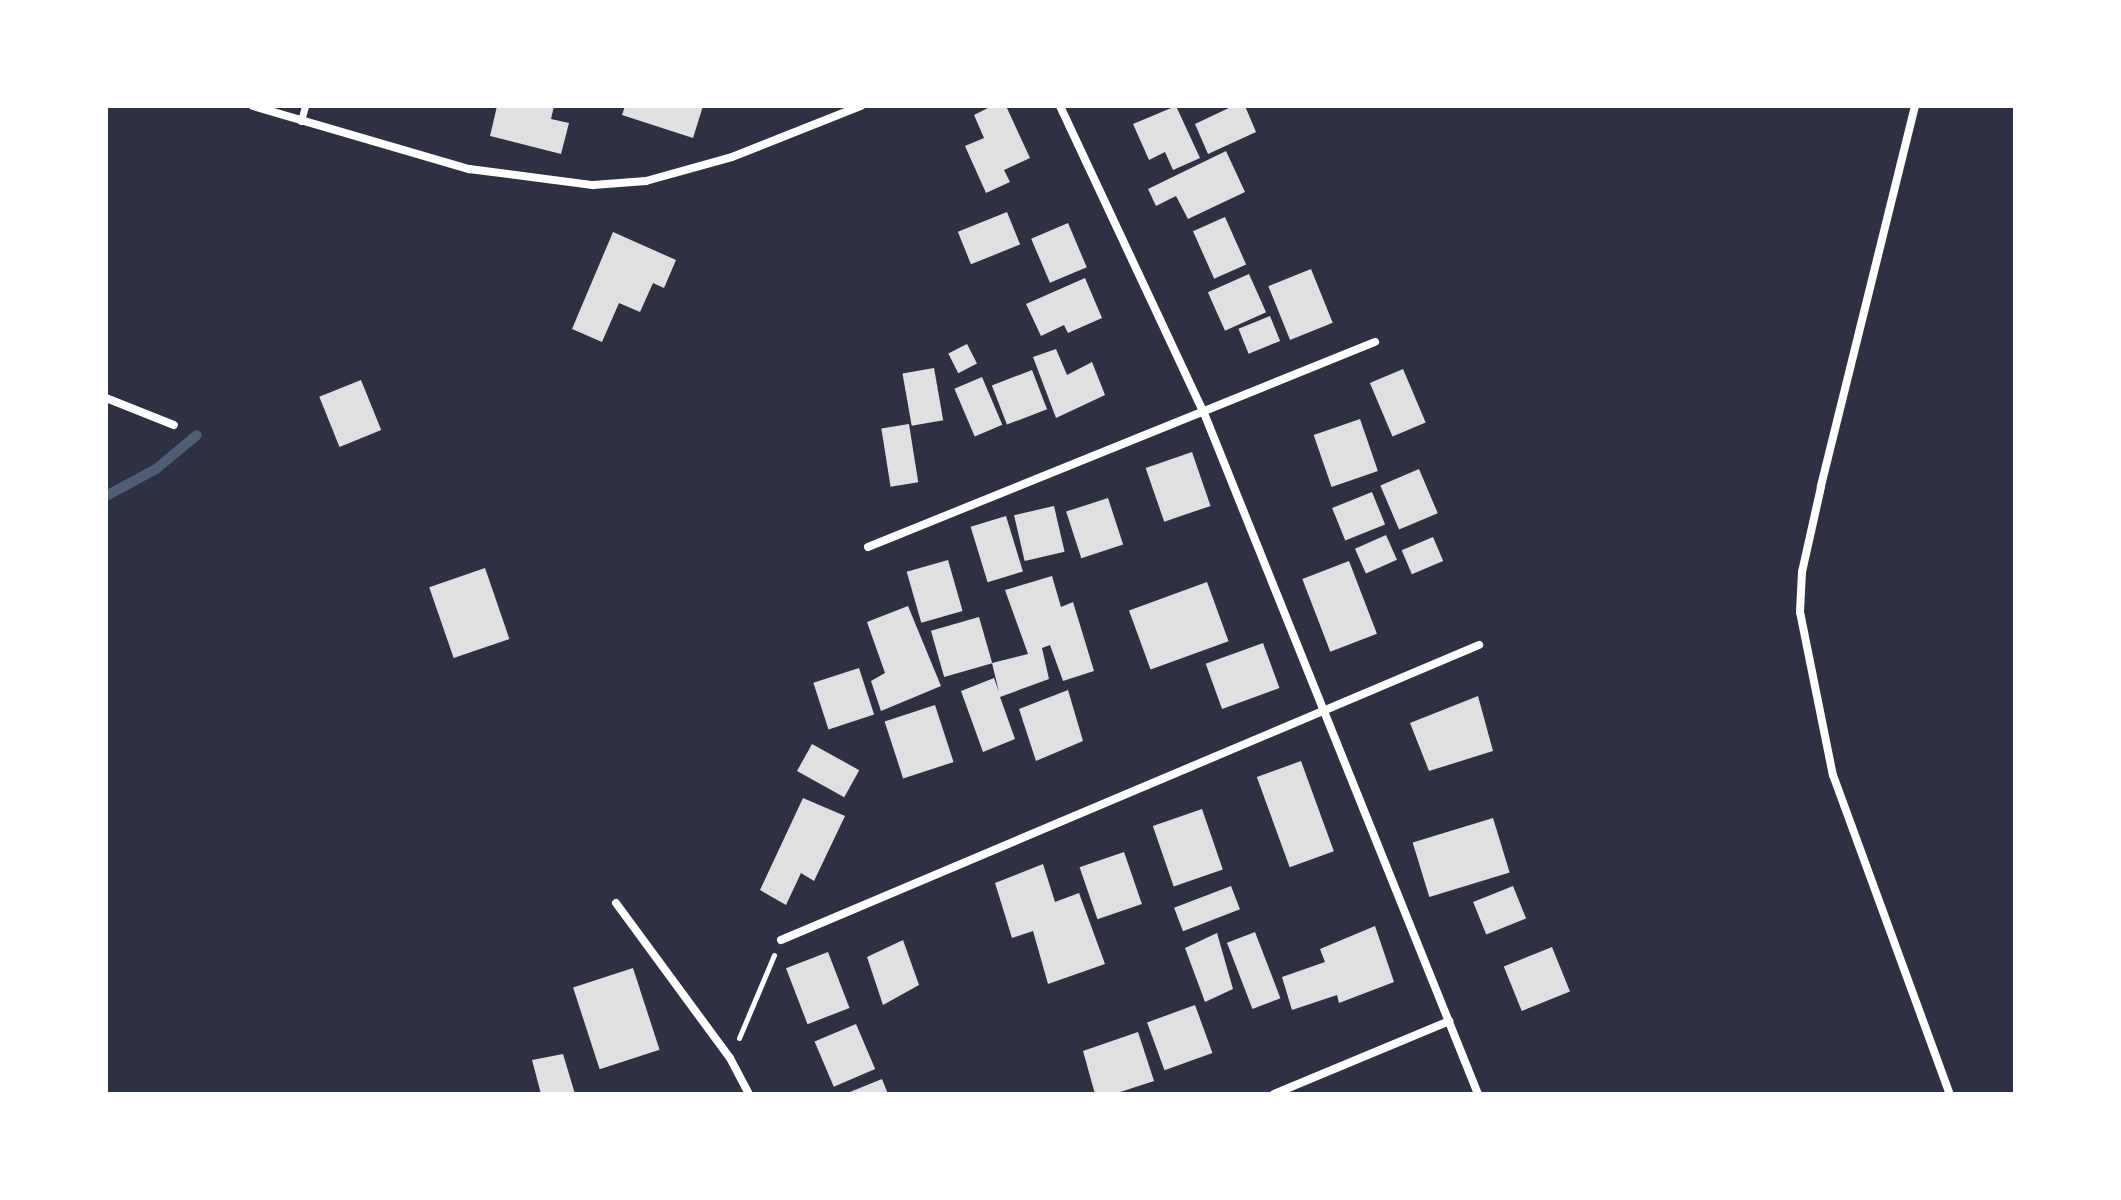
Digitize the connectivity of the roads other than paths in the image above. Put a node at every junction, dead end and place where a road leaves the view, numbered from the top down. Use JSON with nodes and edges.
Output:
{"nodes":[{"id":1,"x":253,"y":106,"type":"edge"},
{"id":2,"x":305,"y":106,"type":"edge"},
{"id":3,"x":861,"y":106,"type":"edge"},
{"id":4,"x":1060,"y":106,"type":"edge"},
{"id":5,"x":1915,"y":106,"type":"edge"},
{"id":6,"x":301,"y":121,"type":"junction"},
{"id":7,"x":1375,"y":342,"type":"dead end"},
{"id":8,"x":106,"y":398,"type":"edge"},
{"id":9,"x":1204,"y":413,"type":"junction"},
{"id":10,"x":174,"y":425,"type":"dead end"},
{"id":11,"x":868,"y":547,"type":"dead end"},
{"id":12,"x":1479,"y":645,"type":"dead end"},
{"id":13,"x":1323,"y":710,"type":"junction"},
{"id":14,"x":616,"y":903,"type":"dead end"},
{"id":15,"x":781,"y":940,"type":"road end"},
{"id":16,"x":1449,"y":1021,"type":"junction"},
{"id":17,"x":749,"y":1094,"type":"edge"},
{"id":18,"x":1274,"y":1094,"type":"edge"},
{"id":19,"x":1478,"y":1094,"type":"edge"},
{"id":20,"x":1950,"y":1094,"type":"edge"}],
"edges":[{"from":1,"to":6,"type":"street"},
{"from":2,"to":6,"type":"street"},
{"from":3,"to":6,"type":"street"},
{"from":4,"to":9,"type":"street"},
{"from":5,"to":20,"type":"street"},
{"from":7,"to":9,"type":"street"},
{"from":8,"to":10,"type":"street"},
{"from":9,"to":11,"type":"street"},
{"from":9,"to":13,"type":"street"},
{"from":12,"to":13,"type":"street"},
{"from":13,"to":15,"type":"street"},
{"from":13,"to":16,"type":"street"},
{"from":14,"to":17,"type":"street"},
{"from":16,"to":18,"type":"street"},
{"from":16,"to":19,"type":"street"}]}
